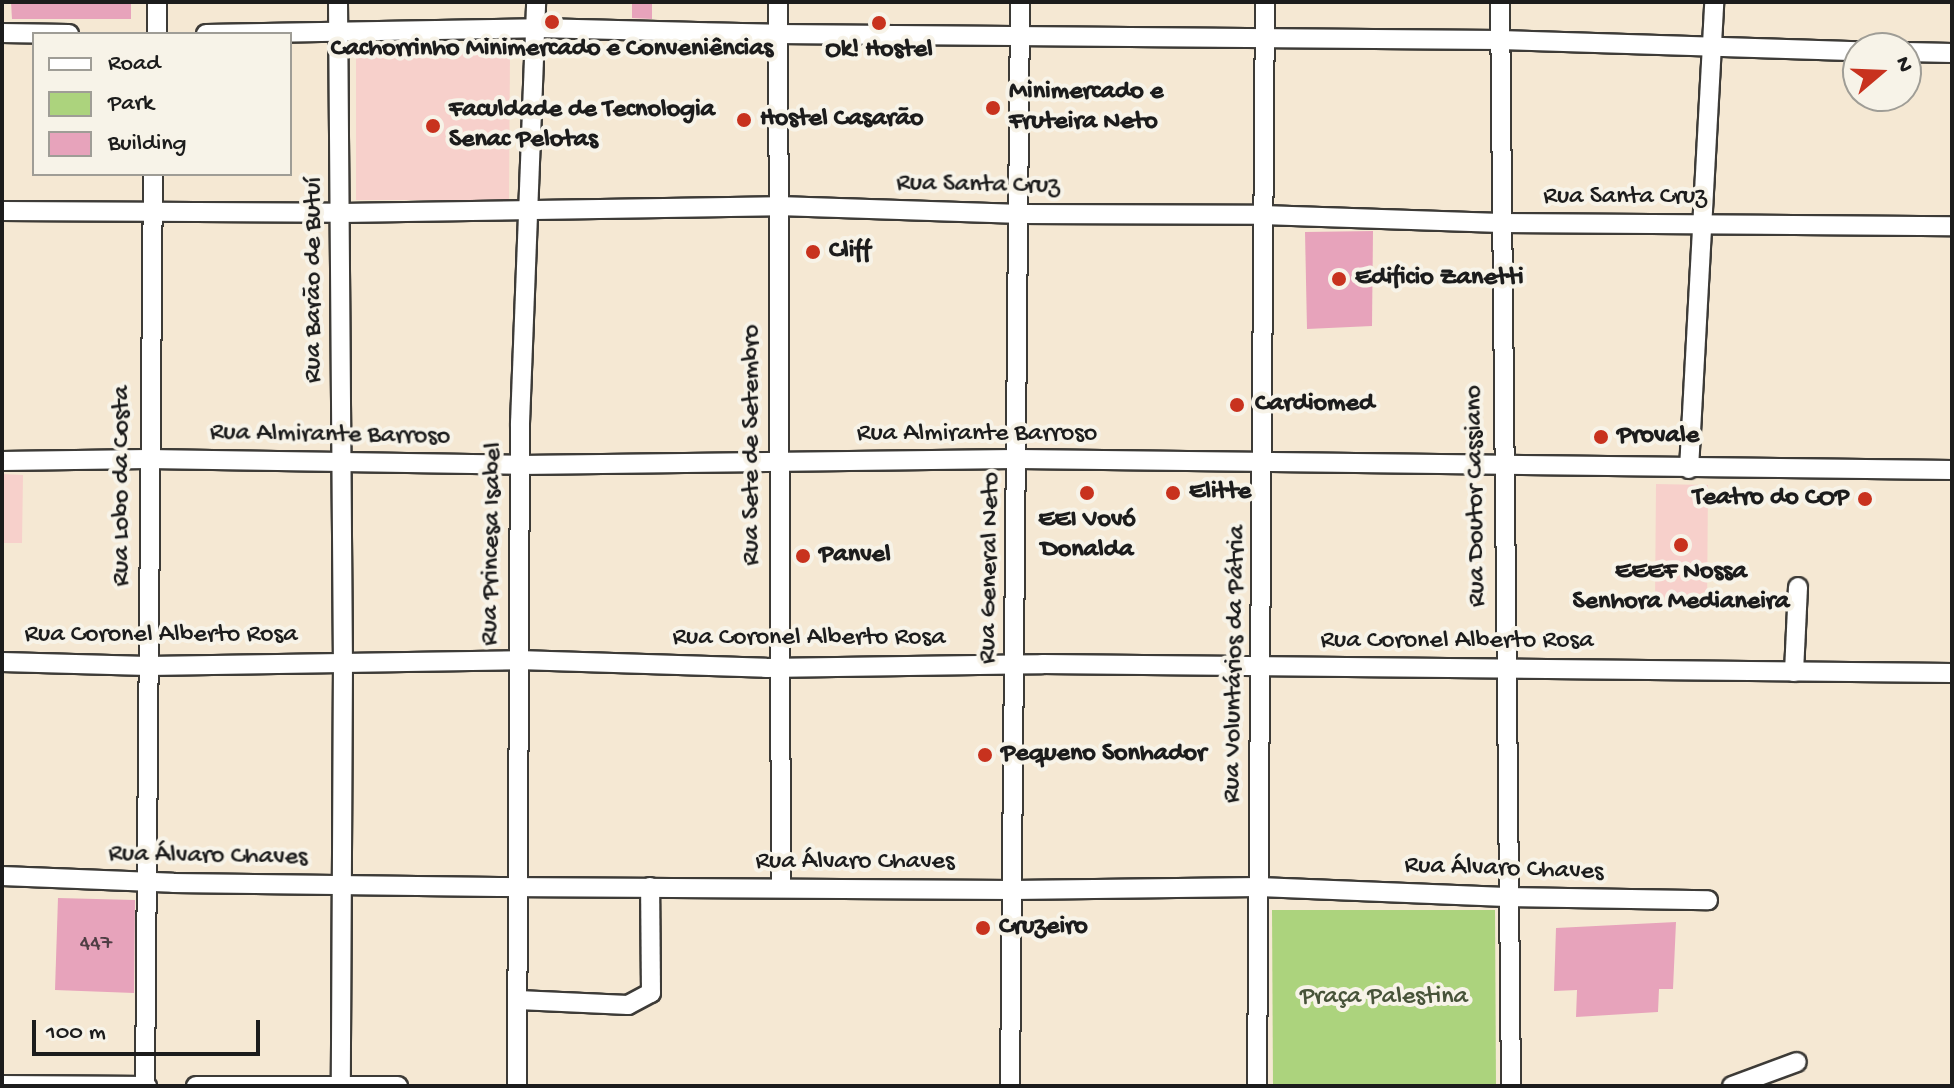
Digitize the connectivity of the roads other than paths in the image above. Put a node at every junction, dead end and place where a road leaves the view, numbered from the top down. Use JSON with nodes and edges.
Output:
{"nodes":[{"id":1,"x":157,"y":2,"type":"edge"},
{"id":2,"x":338,"y":2,"type":"edge"},
{"id":3,"x":536,"y":2,"type":"edge"},
{"id":4,"x":778,"y":2,"type":"edge"},
{"id":5,"x":1020,"y":2,"type":"edge"},
{"id":6,"x":1265,"y":2,"type":"edge"},
{"id":7,"x":1500,"y":2,"type":"edge"},
{"id":8,"x":1714,"y":2,"type":"edge"},
{"id":9,"x":537,"y":28,"type":"junction"},
{"id":10,"x":338,"y":31,"type":"junction"},
{"id":11,"x":157,"y":32,"type":"edge"},
{"id":12,"x":292,"y":32,"type":"edge"},
{"id":13,"x":2,"y":33,"type":"edge"},
{"id":14,"x":32,"y":33,"type":"edge"},
{"id":15,"x":777,"y":34,"type":"junction"},
{"id":16,"x":1020,"y":34,"type":"junction"},
{"id":17,"x":1264,"y":40,"type":"junction"},
{"id":18,"x":1500,"y":40,"type":"junction"},
{"id":19,"x":1712,"y":49,"type":"junction"},
{"id":20,"x":1842,"y":51,"type":"edge"},
{"id":21,"x":1922,"y":52,"type":"edge"},
{"id":22,"x":1952,"y":53,"type":"edge"},
{"id":23,"x":153,"y":176,"type":"edge"},
{"id":24,"x":778,"y":206,"type":"junction"},
{"id":25,"x":2,"y":211,"type":"edge"},
{"id":26,"x":529,"y":211,"type":"junction"},
{"id":27,"x":151,"y":212,"type":"junction"},
{"id":28,"x":341,"y":213,"type":"junction"},
{"id":29,"x":1021,"y":214,"type":"junction"},
{"id":30,"x":1262,"y":215,"type":"junction"},
{"id":31,"x":1501,"y":223,"type":"junction"},
{"id":32,"x":1703,"y":224,"type":"junction"},
{"id":33,"x":1952,"y":226,"type":"edge"},
{"id":34,"x":148,"y":459,"type":"junction"},
{"id":35,"x":1019,"y":459,"type":"junction"},
{"id":36,"x":2,"y":461,"type":"edge"},
{"id":37,"x":341,"y":461,"type":"junction"},
{"id":38,"x":778,"y":462,"type":"junction"},
{"id":39,"x":1264,"y":464,"type":"junction"},
{"id":40,"x":520,"y":465,"type":"junction"},
{"id":41,"x":1503,"y":465,"type":"junction"},
{"id":42,"x":1689,"y":469,"type":"junction"},
{"id":43,"x":1952,"y":470,"type":"edge"},
{"id":44,"x":1798,"y":587,"type":"dead end"},
{"id":45,"x":518,"y":660,"type":"junction"},
{"id":46,"x":2,"y":662,"type":"edge"},
{"id":47,"x":343,"y":662,"type":"junction"},
{"id":48,"x":1016,"y":664,"type":"junction"},
{"id":49,"x":148,"y":666,"type":"junction"},
{"id":50,"x":1263,"y":667,"type":"junction"},
{"id":51,"x":1505,"y":667,"type":"junction"},
{"id":52,"x":780,"y":668,"type":"junction"},
{"id":53,"x":1794,"y":672,"type":"junction"},
{"id":54,"x":1952,"y":673,"type":"edge"},
{"id":55,"x":2,"y":876,"type":"edge"},
{"id":56,"x":147,"y":882,"type":"junction"},
{"id":57,"x":340,"y":886,"type":"junction"},
{"id":58,"x":518,"y":887,"type":"junction"},
{"id":59,"x":650,"y":887,"type":"junction"},
{"id":60,"x":1259,"y":887,"type":"junction"},
{"id":61,"x":781,"y":888,"type":"junction"},
{"id":62,"x":1012,"y":890,"type":"junction"},
{"id":63,"x":1506,"y":897,"type":"junction"},
{"id":64,"x":1708,"y":900,"type":"dead end"},
{"id":65,"x":518,"y":1000,"type":"junction"},
{"id":66,"x":1797,"y":1062,"type":"dead end"},
{"id":67,"x":2,"y":1085,"type":"edge"},
{"id":68,"x":341,"y":1085,"type":"edge"},
{"id":69,"x":146,"y":1086,"type":"edge"},
{"id":70,"x":196,"y":1086,"type":"edge"},
{"id":71,"x":398,"y":1086,"type":"edge"},
{"id":72,"x":517,"y":1086,"type":"edge"},
{"id":73,"x":1010,"y":1086,"type":"edge"},
{"id":74,"x":1257,"y":1086,"type":"edge"},
{"id":75,"x":1511,"y":1086,"type":"edge"},
{"id":76,"x":1732,"y":1086,"type":"edge"}],
"edges":[{"from":1,"to":11,"type":"street"},
{"from":2,"to":10,"type":"street","name":"Rua Barão de Butuí"},
{"from":3,"to":9,"type":"street","name":"Rua Princesa Isabel"},
{"from":4,"to":15,"type":"street","name":"Rua Sete de Setembro"},
{"from":5,"to":16,"type":"street","name":"Rua General Neto"},
{"from":6,"to":17,"type":"street","name":"Rua Voluntários da Pátria"},
{"from":7,"to":18,"type":"street","name":"Rua Doutor Cassiano"},
{"from":8,"to":19,"type":"street"},
{"from":9,"to":10,"type":"street"},
{"from":9,"to":15,"type":"street"},
{"from":9,"to":26,"type":"street","name":"Rua Princesa Isabel"},
{"from":10,"to":12,"type":"street"},
{"from":10,"to":28,"type":"street","name":"Rua Barão de Butuí"},
{"from":13,"to":14,"type":"street"},
{"from":15,"to":16,"type":"street"},
{"from":15,"to":24,"type":"street","name":"Rua Sete de Setembro"},
{"from":16,"to":17,"type":"street"},
{"from":16,"to":29,"type":"street","name":"Rua General Neto"},
{"from":17,"to":18,"type":"street"},
{"from":17,"to":30,"type":"street","name":"Rua Voluntários da Pátria"},
{"from":18,"to":19,"type":"street"},
{"from":18,"to":31,"type":"street","name":"Rua Doutor Cassiano"},
{"from":19,"to":20,"type":"street"},
{"from":19,"to":32,"type":"street"},
{"from":21,"to":22,"type":"street"},
{"from":23,"to":27,"type":"street","name":"Rua Lobo da Costa"},
{"from":24,"to":26,"type":"street","name":"Rua Santa Cruz"},
{"from":24,"to":29,"type":"street","name":"Rua Santa Cruz"},
{"from":24,"to":38,"type":"street","name":"Rua Sete de Setembro"},
{"from":25,"to":27,"type":"street","name":"Rua Santa Cruz"},
{"from":26,"to":28,"type":"street","name":"Rua Santa Cruz"},
{"from":26,"to":40,"type":"street","name":"Rua Princesa Isabel"},
{"from":27,"to":28,"type":"street","name":"Rua Santa Cruz"},
{"from":27,"to":34,"type":"street","name":"Rua Lobo da Costa"},
{"from":28,"to":37,"type":"street","name":"Rua Barão de Butuí"},
{"from":29,"to":30,"type":"street","name":"Rua Santa Cruz"},
{"from":29,"to":35,"type":"street","name":"Rua General Neto"},
{"from":30,"to":31,"type":"street","name":"Rua Santa Cruz"},
{"from":30,"to":39,"type":"street","name":"Rua Voluntários da Pátria"},
{"from":31,"to":32,"type":"street","name":"Rua Santa Cruz"},
{"from":31,"to":41,"type":"street","name":"Rua Doutor Cassiano"},
{"from":32,"to":33,"type":"street","name":"Rua Santa Cruz"},
{"from":32,"to":42,"type":"street"},
{"from":34,"to":36,"type":"street","name":"Rua Almirante Barroso"},
{"from":34,"to":37,"type":"street","name":"Rua Almirante Barroso"},
{"from":34,"to":49,"type":"street","name":"Rua Lobo da Costa"},
{"from":35,"to":38,"type":"street","name":"Rua Almirante Barroso"},
{"from":35,"to":39,"type":"street","name":"Rua Almirante Barroso"},
{"from":35,"to":48,"type":"street","name":"Rua General Neto"},
{"from":37,"to":40,"type":"street","name":"Rua Almirante Barroso"},
{"from":37,"to":47,"type":"street","name":"Rua Barão de Butuí"},
{"from":38,"to":40,"type":"street","name":"Rua Almirante Barroso"},
{"from":38,"to":52,"type":"street","name":"Rua Sete de Setembro"},
{"from":39,"to":41,"type":"street","name":"Rua Almirante Barroso"},
{"from":39,"to":50,"type":"street","name":"Rua Voluntários da Pátria"},
{"from":40,"to":45,"type":"street","name":"Rua Princesa Isabel"},
{"from":41,"to":42,"type":"street","name":"Rua Almirante Barroso"},
{"from":41,"to":51,"type":"street","name":"Rua Doutor Cassiano"},
{"from":42,"to":43,"type":"street","name":"Rua Almirante Barroso"},
{"from":44,"to":53,"type":"street"},
{"from":45,"to":47,"type":"street","name":"Rua Coronel Alberto Rosa"},
{"from":45,"to":52,"type":"street","name":"Rua Coronel Alberto Rosa"},
{"from":45,"to":58,"type":"street","name":"Rua Princesa Isabel"},
{"from":46,"to":49,"type":"street","name":"Rua Coronel Alberto Rosa"},
{"from":47,"to":49,"type":"street","name":"Rua Coronel Alberto Rosa"},
{"from":47,"to":57,"type":"street","name":"Rua Barão de Butuí"},
{"from":48,"to":50,"type":"street","name":"Rua Coronel Alberto Rosa"},
{"from":48,"to":52,"type":"street","name":"Rua Coronel Alberto Rosa"},
{"from":48,"to":62,"type":"street","name":"Rua General Neto"},
{"from":49,"to":56,"type":"street","name":"Rua Lobo da Costa"},
{"from":50,"to":51,"type":"street","name":"Rua Coronel Alberto Rosa"},
{"from":50,"to":60,"type":"street","name":"Rua Voluntários da Pátria"},
{"from":51,"to":53,"type":"street","name":"Rua Coronel Alberto Rosa"},
{"from":51,"to":63,"type":"street","name":"Rua Doutor Cassiano"},
{"from":52,"to":61,"type":"street","name":"Rua Sete de Setembro"},
{"from":53,"to":54,"type":"street","name":"Rua Coronel Alberto Rosa"},
{"from":55,"to":56,"type":"street","name":"Rua Álvaro Chaves"},
{"from":56,"to":57,"type":"street","name":"Rua Álvaro Chaves"},
{"from":56,"to":69,"type":"street","name":"Rua Lobo da Costa"},
{"from":57,"to":58,"type":"street","name":"Rua Álvaro Chaves"},
{"from":57,"to":68,"type":"street","name":"Rua Barão de Butuí"},
{"from":58,"to":59,"type":"street","name":"Rua Álvaro Chaves"},
{"from":58,"to":65,"type":"street","name":"Rua Princesa Isabel"},
{"from":59,"to":61,"type":"street","name":"Rua Álvaro Chaves"},
{"from":59,"to":65,"type":"street"},
{"from":60,"to":62,"type":"street","name":"Rua Álvaro Chaves"},
{"from":60,"to":63,"type":"street","name":"Rua Álvaro Chaves"},
{"from":60,"to":74,"type":"street","name":"Rua Voluntários da Pátria"},
{"from":61,"to":62,"type":"street","name":"Rua Álvaro Chaves"},
{"from":62,"to":73,"type":"street","name":"Rua General Neto"},
{"from":63,"to":64,"type":"street","name":"Rua Álvaro Chaves"},
{"from":63,"to":75,"type":"street","name":"Rua Doutor Cassiano"},
{"from":65,"to":72,"type":"street","name":"Rua Princesa Isabel"},
{"from":66,"to":76,"type":"street"},
{"from":67,"to":69,"type":"street"},
{"from":68,"to":70,"type":"street"},
{"from":68,"to":71,"type":"street"}]}
